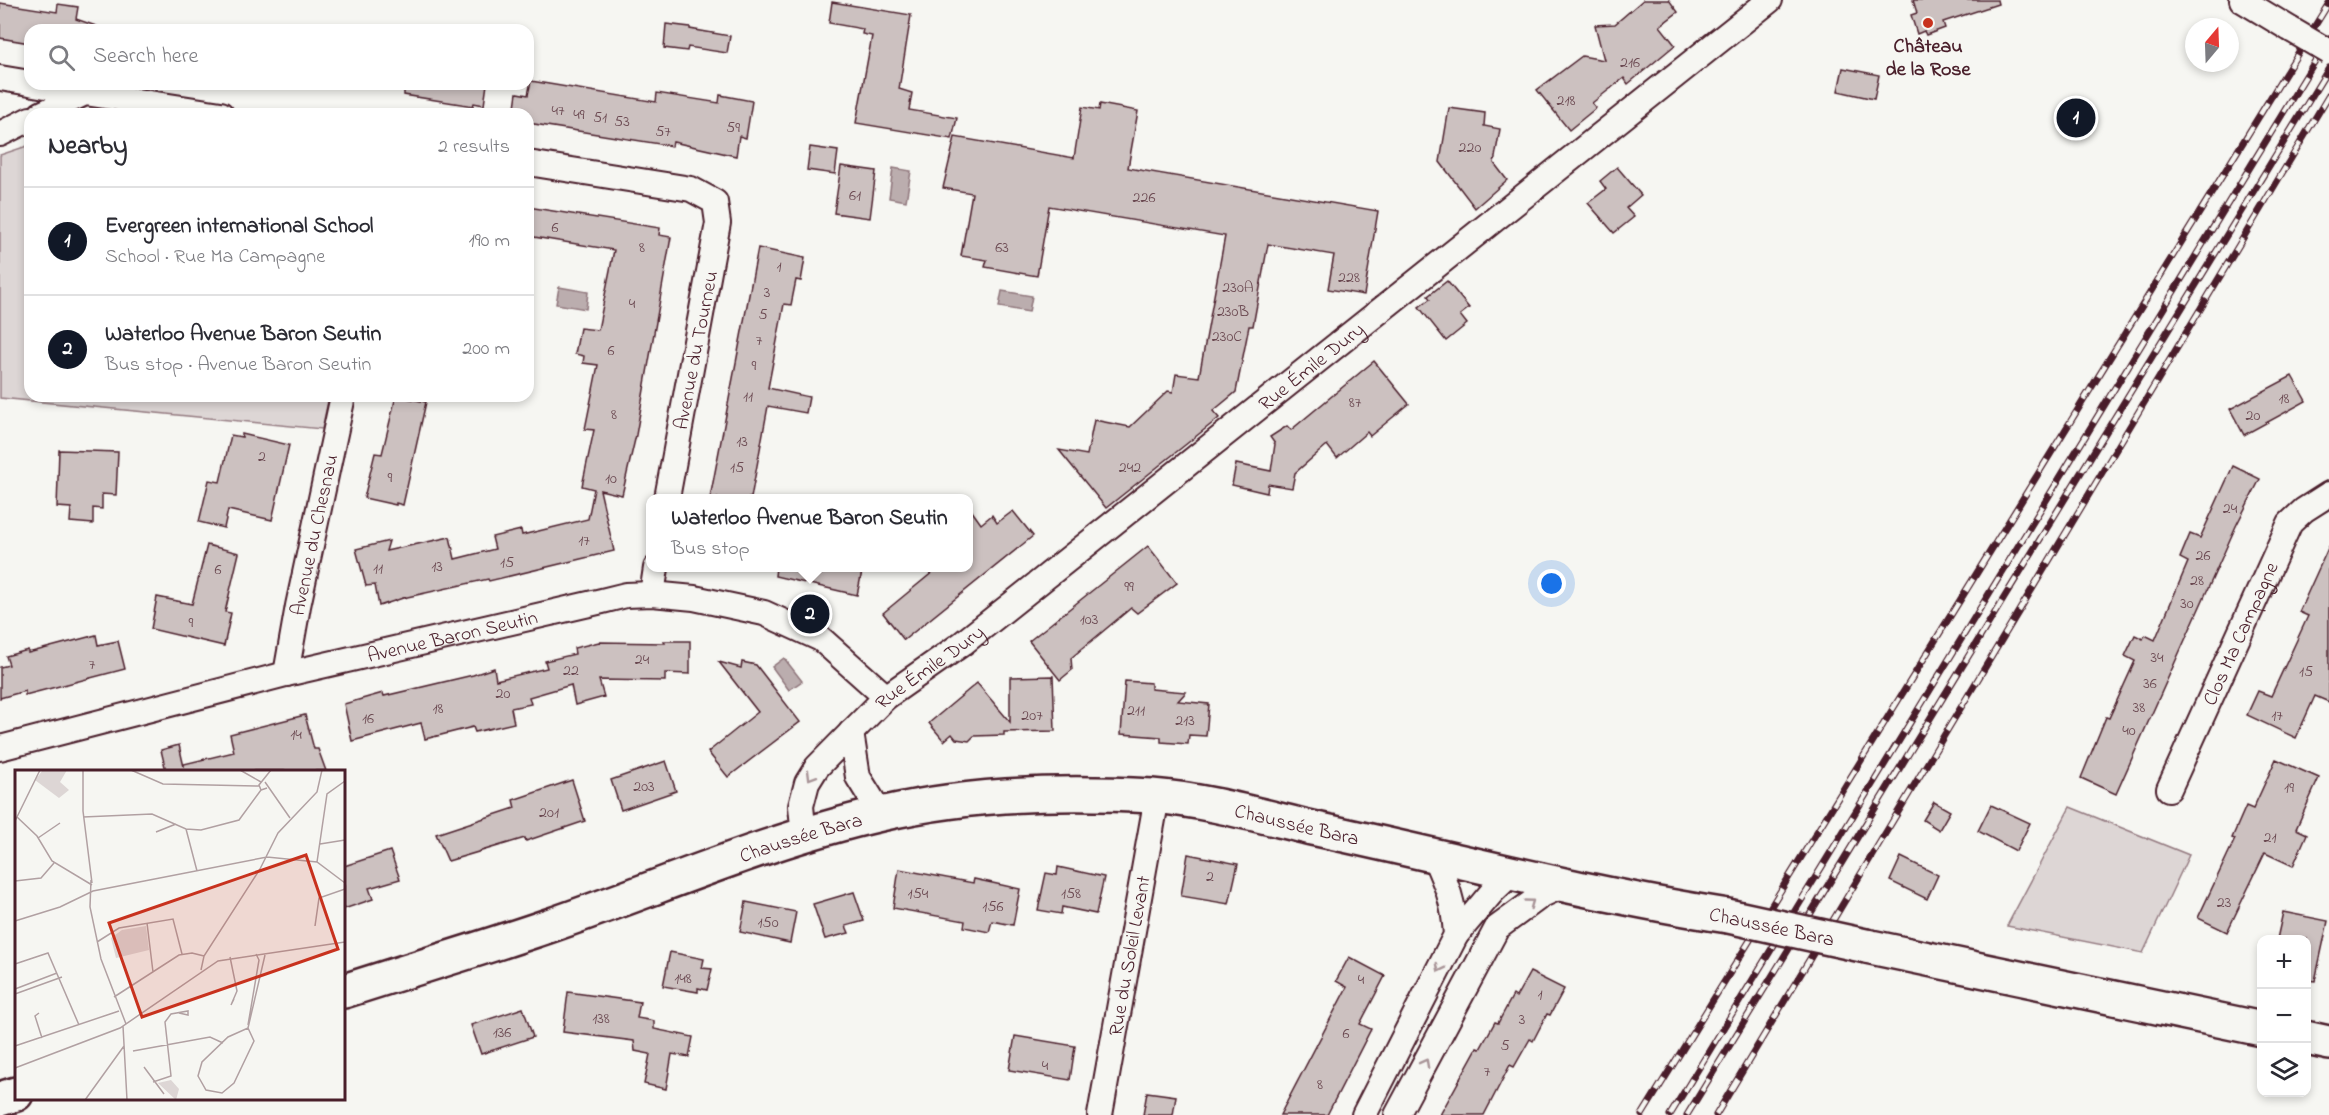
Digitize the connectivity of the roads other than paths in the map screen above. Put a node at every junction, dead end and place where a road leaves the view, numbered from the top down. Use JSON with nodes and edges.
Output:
{"nodes":[{"id":1,"x":1770,"y":0,"type":"edge"},
{"id":2,"x":2242,"y":0,"type":"edge"},
{"id":3,"x":2329,"y":52,"type":"edge"},
{"id":4,"x":0,"y":78,"type":"edge"},
{"id":5,"x":24,"y":82,"type":"edge"},
{"id":6,"x":67,"y":90,"type":"edge"},
{"id":7,"x":85,"y":93,"type":"junction"},
{"id":8,"x":54,"y":108,"type":"edge"},
{"id":9,"x":182,"y":108,"type":"edge"},
{"id":10,"x":24,"y":122,"type":"edge"},
{"id":11,"x":0,"y":134,"type":"edge"},
{"id":12,"x":534,"y":163,"type":"edge"},
{"id":13,"x":342,"y":402,"type":"edge"},
{"id":14,"x":668,"y":494,"type":"edge"},
{"id":15,"x":2329,"y":494,"type":"edge"},
{"id":16,"x":655,"y":572,"type":"edge"},
{"id":17,"x":652,"y":594,"type":"junction"},
{"id":18,"x":286,"y":674,"type":"junction"},
{"id":19,"x":886,"y":697,"type":"junction"},
{"id":20,"x":850,"y":732,"type":"junction"},
{"id":21,"x":0,"y":748,"type":"edge"},
{"id":22,"x":2169,"y":789,"type":"dead end"},
{"id":23,"x":1157,"y":797,"type":"junction"},
{"id":24,"x":881,"y":814,"type":"junction"},
{"id":25,"x":804,"y":836,"type":"junction"},
{"id":26,"x":1433,"y":854,"type":"junction"},
{"id":27,"x":1512,"y":873,"type":"junction"},
{"id":28,"x":1564,"y":885,"type":"junction"},
{"id":29,"x":1456,"y":935,"type":"junction"},
{"id":30,"x":345,"y":991,"type":"edge"},
{"id":31,"x":2257,"y":1028,"type":"edge"},
{"id":32,"x":2311,"y":1039,"type":"edge"},
{"id":33,"x":2329,"y":1043,"type":"edge"},
{"id":34,"x":15,"y":1094,"type":"edge"},
{"id":35,"x":0,"y":1099,"type":"edge"},
{"id":36,"x":1100,"y":1115,"type":"edge"},
{"id":37,"x":1364,"y":1115,"type":"edge"},
{"id":38,"x":1397,"y":1115,"type":"edge"}],
"edges":[{"from":1,"to":19,"type":"street","name":"Rue Émile Dury"},
{"from":2,"to":3,"type":"street","bridge":true},
{"from":4,"to":5,"type":"street"},
{"from":6,"to":7,"type":"street"},
{"from":7,"to":8,"type":"street"},
{"from":7,"to":9,"type":"street"},
{"from":10,"to":11,"type":"street"},
{"from":12,"to":14,"type":"street","name":"Avenue du Tourneu"},
{"from":13,"to":18,"type":"street","name":"Avenue du Chesnau"},
{"from":15,"to":22,"type":"street","name":"Clos Ma Campagne"},
{"from":16,"to":17,"type":"street"},
{"from":17,"to":18,"type":"street","name":"Avenue Baron Seutin"},
{"from":17,"to":19,"type":"street","name":"Avenue Baron Seutin"},
{"from":18,"to":21,"type":"street","name":"Avenue Baron Seutin"},
{"from":19,"to":20,"type":"street","name":"Rue Émile Dury"},
{"from":20,"to":24,"type":"street"},
{"from":20,"to":25,"type":"street","name":"Rue Émile Dury","one_way":true},
{"from":23,"to":24,"type":"main road","name":"Chaussée Bara"},
{"from":23,"to":26,"type":"main road","name":"Chaussée Bara"},
{"from":23,"to":36,"type":"street","name":"Rue du Soleil Levant"},
{"from":24,"to":25,"type":"main road","name":"Chaussée Bara"},
{"from":25,"to":30,"type":"main road","name":"Chaussée Bara"},
{"from":26,"to":27,"type":"main road","name":"Chaussée Bara"},
{"from":26,"to":29,"type":"street"},
{"from":27,"to":28,"type":"main road","name":"Chaussée Bara"},
{"from":27,"to":29,"type":"street"},
{"from":28,"to":31,"type":"main road","name":"Chaussée Bara","bridge":true},
{"from":38,"to":28,"type":"street","one_way":true},
{"from":29,"to":37,"type":"street","one_way":true},
{"from":32,"to":33,"type":"main road"},
{"from":34,"to":35,"type":"main road"}]}
